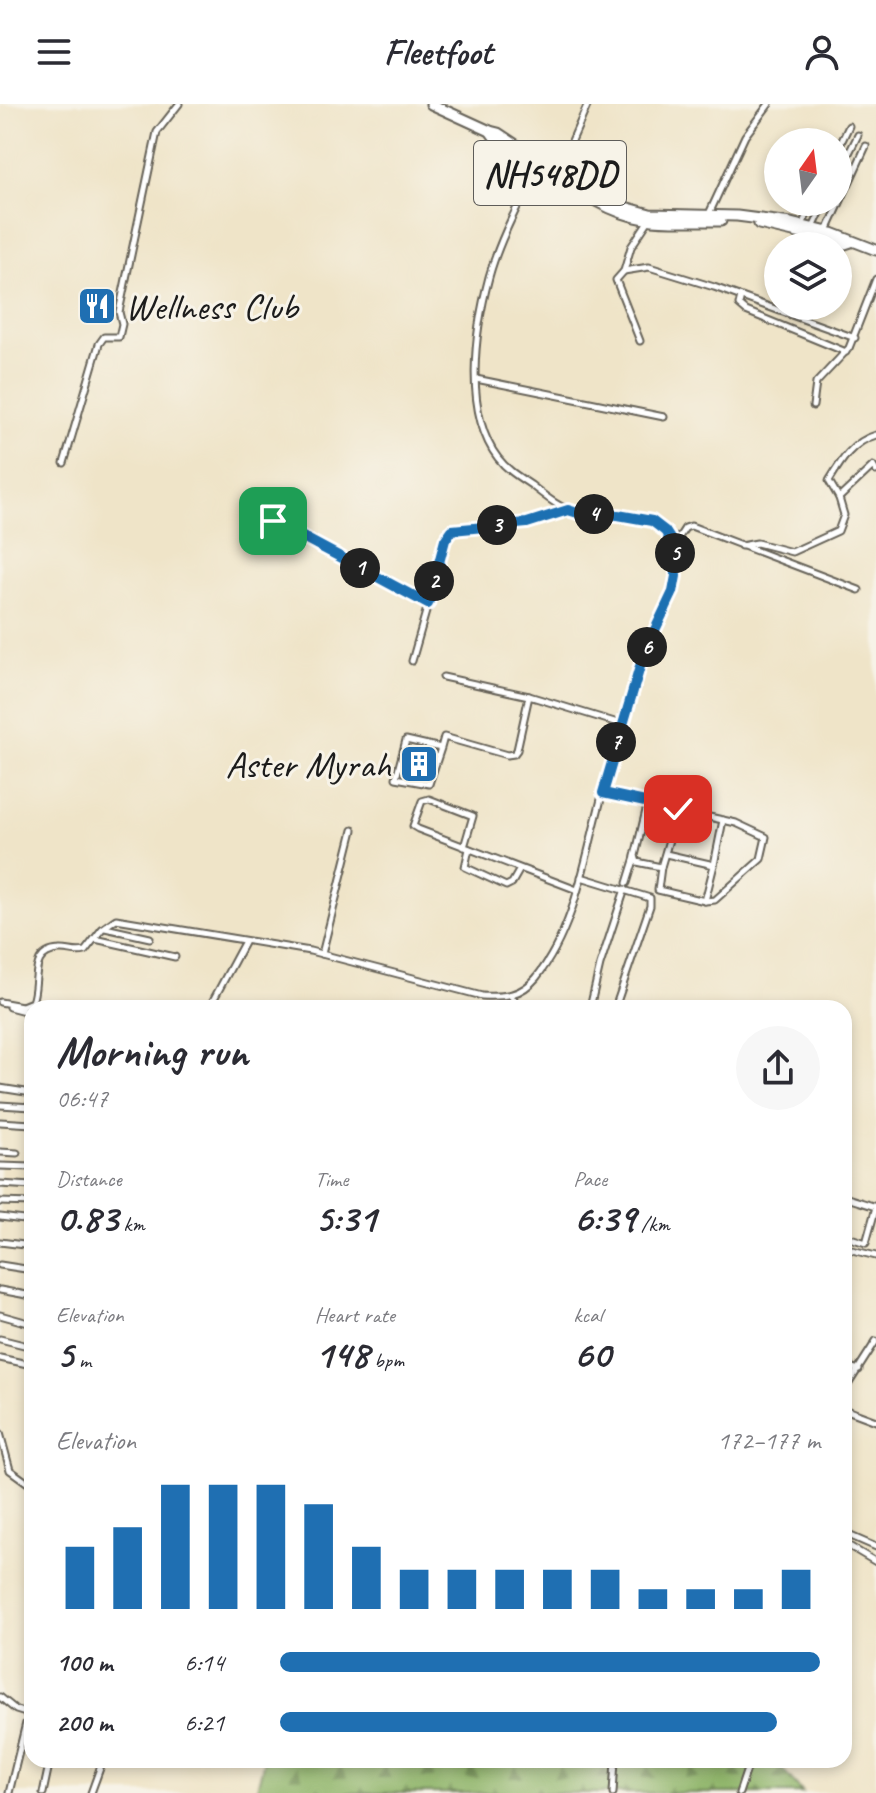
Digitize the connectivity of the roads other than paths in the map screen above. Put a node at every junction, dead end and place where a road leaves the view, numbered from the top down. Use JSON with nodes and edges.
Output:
{"nodes":[{"id":1,"x":179,"y":104,"type":"edge"},
{"id":2,"x":431,"y":104,"type":"edge"},
{"id":3,"x":588,"y":104,"type":"edge"},
{"id":4,"x":769,"y":104,"type":"edge"},
{"id":5,"x":858,"y":135,"type":"dead end"},
{"id":6,"x":866,"y":146,"type":"dead end"},
{"id":7,"x":852,"y":147,"type":"edge"},
{"id":8,"x":539,"y":162,"type":"junction"},
{"id":9,"x":558,"y":173,"type":"junction"},
{"id":10,"x":617,"y":208,"type":"junction"},
{"id":11,"x":809,"y":216,"type":"edge"},
{"id":12,"x":815,"y":216,"type":"edge"},
{"id":13,"x":649,"y":218,"type":"junction"},
{"id":14,"x":707,"y":218,"type":"junction"},
{"id":15,"x":806,"y":229,"type":"junction"},
{"id":16,"x":811,"y":232,"type":"edge"},
{"id":17,"x":825,"y":232,"type":"edge"},
{"id":18,"x":852,"y":242,"type":"edge"},
{"id":19,"x":876,"y":250,"type":"edge"},
{"id":20,"x":624,"y":271,"type":"junction"},
{"id":21,"x":876,"y":279,"type":"edge"},
{"id":22,"x":741,"y":297,"type":"junction"},
{"id":23,"x":855,"y":338,"type":"junction"},
{"id":24,"x":640,"y":341,"type":"dead end"},
{"id":25,"x":846,"y":352,"type":"junction"},
{"id":26,"x":476,"y":379,"type":"junction"},
{"id":27,"x":813,"y":406,"type":"dead end"},
{"id":28,"x":664,"y":417,"type":"dead end"},
{"id":29,"x":876,"y":435,"type":"edge"},
{"id":30,"x":64,"y":463,"type":"dead end"},
{"id":31,"x":876,"y":471,"type":"edge"},
{"id":32,"x":839,"y":498,"type":"junction"},
{"id":33,"x":568,"y":510,"type":"junction"},
{"id":34,"x":273,"y":521,"type":"dead end"},
{"id":35,"x":674,"y":545,"type":"junction"},
{"id":36,"x":740,"y":546,"type":"junction"},
{"id":37,"x":859,"y":590,"type":"dead end"},
{"id":38,"x":428,"y":604,"type":"junction"},
{"id":39,"x":412,"y":661,"type":"dead end"},
{"id":40,"x":443,"y":677,"type":"dead end"},
{"id":41,"x":529,"y":696,"type":"junction"},
{"id":42,"x":621,"y":724,"type":"junction"},
{"id":43,"x":441,"y":748,"type":"junction"},
{"id":44,"x":603,"y":793,"type":"junction"},
{"id":45,"x":648,"y":802,"type":"junction"},
{"id":46,"x":678,"y":809,"type":"junction"},
{"id":47,"x":723,"y":820,"type":"junction"},
{"id":48,"x":353,"y":830,"type":"dead end"},
{"id":49,"x":467,"y":848,"type":"junction"},
{"id":50,"x":666,"y":854,"type":"junction"},
{"id":51,"x":635,"y":856,"type":"junction"},
{"id":52,"x":714,"y":865,"type":"junction"},
{"id":53,"x":661,"y":867,"type":"junction"},
{"id":54,"x":520,"y":869,"type":"junction"},
{"id":55,"x":581,"y":877,"type":"junction"},
{"id":56,"x":626,"y":886,"type":"junction"},
{"id":57,"x":577,"y":890,"type":"junction"},
{"id":58,"x":705,"y":901,"type":"junction"},
{"id":59,"x":104,"y":928,"type":"junction"},
{"id":60,"x":150,"y":938,"type":"dead end"},
{"id":61,"x":95,"y":939,"type":"junction"},
{"id":62,"x":245,"y":941,"type":"junction"},
{"id":63,"x":322,"y":954,"type":"junction"},
{"id":64,"x":175,"y":957,"type":"dead end"},
{"id":65,"x":510,"y":995,"type":"junction"},
{"id":66,"x":32,"y":1000,"type":"edge"},
{"id":67,"x":213,"y":1000,"type":"edge"},
{"id":68,"x":514,"y":1000,"type":"edge"},
{"id":69,"x":592,"y":1000,"type":"edge"},
{"id":70,"x":618,"y":1000,"type":"edge"},
{"id":71,"x":0,"y":1003,"type":"edge"},
{"id":72,"x":24,"y":1005,"type":"edge"},
{"id":73,"x":24,"y":1010,"type":"edge"},
{"id":74,"x":0,"y":1088,"type":"edge"},
{"id":75,"x":24,"y":1092,"type":"edge"},
{"id":76,"x":0,"y":1105,"type":"edge"},
{"id":77,"x":24,"y":1106,"type":"edge"},
{"id":78,"x":0,"y":1122,"type":"edge"},
{"id":79,"x":24,"y":1124,"type":"edge"},
{"id":80,"x":0,"y":1152,"type":"edge"},
{"id":81,"x":17,"y":1153,"type":"dead end"},
{"id":82,"x":0,"y":1166,"type":"edge"},
{"id":83,"x":24,"y":1167,"type":"edge"},
{"id":84,"x":0,"y":1184,"type":"edge"},
{"id":85,"x":24,"y":1186,"type":"edge"},
{"id":86,"x":852,"y":1200,"type":"edge"},
{"id":87,"x":0,"y":1202,"type":"edge"},
{"id":88,"x":24,"y":1203,"type":"edge"},
{"id":89,"x":876,"y":1207,"type":"edge"},
{"id":90,"x":0,"y":1217,"type":"edge"},
{"id":91,"x":24,"y":1220,"type":"edge"},
{"id":92,"x":852,"y":1239,"type":"edge"},
{"id":93,"x":0,"y":1242,"type":"edge"},
{"id":94,"x":24,"y":1245,"type":"edge"},
{"id":95,"x":852,"y":1250,"type":"edge"},
{"id":96,"x":876,"y":1256,"type":"edge"},
{"id":97,"x":0,"y":1265,"type":"edge"},
{"id":98,"x":24,"y":1269,"type":"edge"},
{"id":99,"x":0,"y":1290,"type":"edge"},
{"id":100,"x":24,"y":1294,"type":"edge"},
{"id":101,"x":0,"y":1315,"type":"edge"},
{"id":102,"x":24,"y":1322,"type":"edge"},
{"id":103,"x":0,"y":1339,"type":"edge"},
{"id":104,"x":876,"y":1341,"type":"edge"},
{"id":105,"x":24,"y":1345,"type":"edge"},
{"id":106,"x":0,"y":1358,"type":"edge"},
{"id":107,"x":24,"y":1363,"type":"edge"},
{"id":108,"x":852,"y":1368,"type":"edge"},
{"id":109,"x":859,"y":1370,"type":"junction"},
{"id":110,"x":852,"y":1380,"type":"edge"},
{"id":111,"x":852,"y":1412,"type":"edge"},
{"id":112,"x":876,"y":1421,"type":"edge"},
{"id":113,"x":0,"y":1433,"type":"edge"},
{"id":114,"x":24,"y":1480,"type":"edge"},
{"id":115,"x":852,"y":1536,"type":"edge"},
{"id":116,"x":876,"y":1547,"type":"edge"},
{"id":117,"x":852,"y":1548,"type":"edge"},
{"id":118,"x":876,"y":1562,"type":"edge"},
{"id":119,"x":0,"y":1697,"type":"edge"},
{"id":120,"x":24,"y":1712,"type":"edge"},
{"id":121,"x":24,"y":1731,"type":"edge"},
{"id":122,"x":48,"y":1768,"type":"edge"},
{"id":123,"x":100,"y":1768,"type":"edge"},
{"id":124,"x":615,"y":1768,"type":"edge"},
{"id":125,"x":747,"y":1768,"type":"edge"},
{"id":126,"x":9,"y":1793,"type":"edge"},
{"id":127,"x":43,"y":1793,"type":"edge"},
{"id":128,"x":91,"y":1793,"type":"edge"},
{"id":129,"x":613,"y":1793,"type":"edge"},
{"id":130,"x":739,"y":1793,"type":"edge"}],
"edges":[{"from":1,"to":30,"type":"street"},
{"from":2,"to":8,"type":"highway","number":"NH548DD"},
{"from":3,"to":9,"type":"street"},
{"from":4,"to":14,"type":"street"},
{"from":5,"to":7,"type":"street"},
{"from":6,"to":17,"type":"street"},
{"from":8,"to":9,"type":"highway","number":"NH548DD"},
{"from":8,"to":10,"type":"highway","number":"NH548DD"},
{"from":8,"to":26,"type":"street"},
{"from":9,"to":10,"type":"highway","number":"NH548DD"},
{"from":10,"to":13,"type":"highway","number":"NH548DD"},
{"from":11,"to":15,"type":"street"},
{"from":12,"to":15,"type":"street"},
{"from":13,"to":14,"type":"highway","number":"NH548DD"},
{"from":13,"to":20,"type":"street"},
{"from":14,"to":15,"type":"highway","number":"NH548DD"},
{"from":15,"to":16,"type":"highway","number":"NH548DD"},
{"from":18,"to":19,"type":"highway","number":"NH548DD"},
{"from":20,"to":22,"type":"street"},
{"from":20,"to":24,"type":"street"},
{"from":21,"to":23,"type":"street"},
{"from":22,"to":23,"type":"street"},
{"from":22,"to":25,"type":"street"},
{"from":23,"to":25,"type":"street"},
{"from":25,"to":27,"type":"street"},
{"from":26,"to":28,"type":"street"},
{"from":26,"to":33,"type":"street"},
{"from":29,"to":32,"type":"street"},
{"from":31,"to":32,"type":"street"},
{"from":32,"to":36,"type":"street"},
{"from":33,"to":35,"type":"street"},
{"from":33,"to":38,"type":"street"},
{"from":34,"to":38,"type":"street"},
{"from":35,"to":36,"type":"street"},
{"from":35,"to":42,"type":"street"},
{"from":36,"to":37,"type":"street"},
{"from":38,"to":39,"type":"street"},
{"from":40,"to":41,"type":"street"},
{"from":41,"to":42,"type":"street"},
{"from":41,"to":43,"type":"street"},
{"from":42,"to":44,"type":"street"},
{"from":43,"to":43,"type":"street"},
{"from":44,"to":45,"type":"street"},
{"from":44,"to":55,"type":"street"},
{"from":45,"to":46,"type":"street"},
{"from":45,"to":51,"type":"street"},
{"from":46,"to":47,"type":"street"},
{"from":46,"to":50,"type":"street"},
{"from":47,"to":52,"type":"street"},
{"from":47,"to":58,"type":"street"},
{"from":48,"to":63,"type":"street"},
{"from":49,"to":49,"type":"street"},
{"from":49,"to":54,"type":"street"},
{"from":49,"to":54,"type":"street"},
{"from":50,"to":52,"type":"street"},
{"from":50,"to":53,"type":"street"},
{"from":51,"to":53,"type":"street"},
{"from":51,"to":56,"type":"street"},
{"from":52,"to":58,"type":"street"},
{"from":53,"to":58,"type":"street"},
{"from":54,"to":57,"type":"street"},
{"from":55,"to":56,"type":"street"},
{"from":55,"to":57,"type":"street"},
{"from":56,"to":69,"type":"street"},
{"from":56,"to":70,"type":"street"},
{"from":57,"to":65,"type":"street"},
{"from":59,"to":60,"type":"street"},
{"from":59,"to":61,"type":"street"},
{"from":59,"to":62,"type":"street"},
{"from":61,"to":64,"type":"street"},
{"from":61,"to":66,"type":"street"},
{"from":62,"to":63,"type":"street"},
{"from":62,"to":67,"type":"street"},
{"from":63,"to":65,"type":"street"},
{"from":65,"to":68,"type":"street"},
{"from":71,"to":72,"type":"street"},
{"from":71,"to":73,"type":"street"},
{"from":74,"to":75,"type":"street"},
{"from":76,"to":77,"type":"street"},
{"from":78,"to":79,"type":"street"},
{"from":80,"to":81,"type":"street"},
{"from":82,"to":83,"type":"street"},
{"from":84,"to":85,"type":"street"},
{"from":86,"to":89,"type":"street"},
{"from":87,"to":88,"type":"street"},
{"from":89,"to":92,"type":"street"},
{"from":90,"to":91,"type":"street"},
{"from":93,"to":94,"type":"street"},
{"from":95,"to":96,"type":"street"},
{"from":97,"to":98,"type":"street"},
{"from":99,"to":100,"type":"street"},
{"from":101,"to":102,"type":"street"},
{"from":103,"to":105,"type":"street"},
{"from":104,"to":109,"type":"street"},
{"from":106,"to":107,"type":"street"},
{"from":108,"to":109,"type":"street"},
{"from":109,"to":110,"type":"street"},
{"from":111,"to":112,"type":"street"},
{"from":113,"to":114,"type":"street"},
{"from":115,"to":116,"type":"street"},
{"from":117,"to":118,"type":"street"},
{"from":119,"to":120,"type":"street"},
{"from":121,"to":126,"type":"street"},
{"from":122,"to":127,"type":"street"},
{"from":123,"to":128,"type":"street"},
{"from":124,"to":129,"type":"street"},
{"from":125,"to":130,"type":"street"}]}
